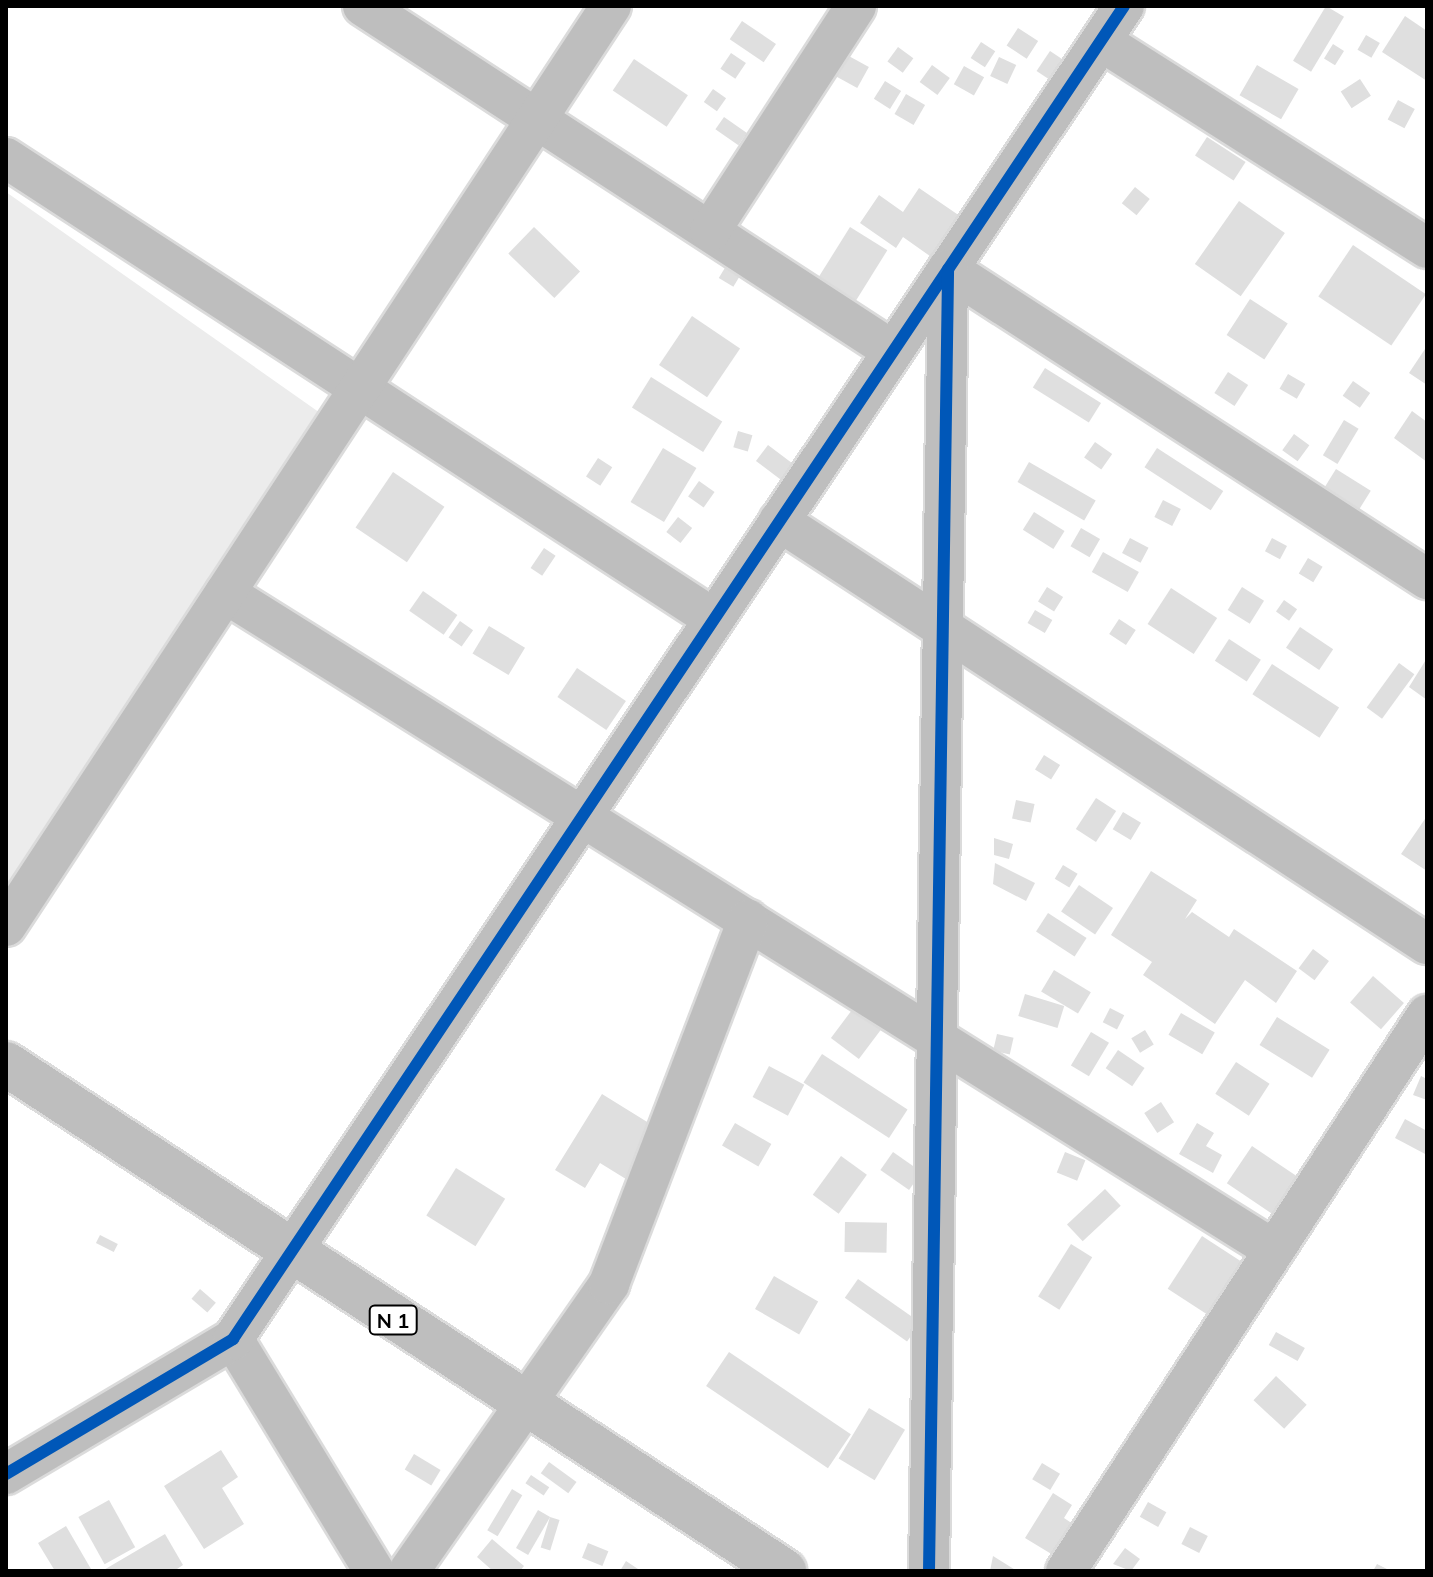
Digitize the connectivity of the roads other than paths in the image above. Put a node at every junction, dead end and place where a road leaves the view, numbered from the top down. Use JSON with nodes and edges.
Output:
{"nodes":[{"id":1,"x":363,"y":6,"type":"edge"},
{"id":2,"x":611,"y":6,"type":"edge"},
{"id":3,"x":856,"y":6,"type":"edge"},
{"id":4,"x":1124,"y":6,"type":"edge"},
{"id":5,"x":1101,"y":41,"type":"junction"},
{"id":6,"x":536,"y":119,"type":"junction"},
{"id":7,"x":6,"y":158,"type":"edge"},
{"id":8,"x":710,"y":231,"type":"junction"},
{"id":9,"x":1427,"y":248,"type":"edge"},
{"id":10,"x":948,"y":269,"type":"junction"},
{"id":11,"x":893,"y":351,"type":"junction"},
{"id":12,"x":360,"y":388,"type":"junction"},
{"id":13,"x":779,"y":521,"type":"junction"},
{"id":14,"x":1427,"y":579,"type":"edge"},
{"id":15,"x":225,"y":593,"type":"junction"},
{"id":16,"x":714,"y":619,"type":"junction"},
{"id":17,"x":942,"y":631,"type":"junction"},
{"id":18,"x":582,"y":816,"type":"junction"},
{"id":19,"x":748,"y":920,"type":"junction"},
{"id":20,"x":6,"y":926,"type":"edge"},
{"id":21,"x":1427,"y":944,"type":"edge"},
{"id":22,"x":1427,"y":1015,"type":"edge"},
{"id":23,"x":937,"y":1038,"type":"junction"},
{"id":24,"x":6,"y":1064,"type":"edge"},
{"id":25,"x":1274,"y":1250,"type":"junction"},
{"id":26,"x":290,"y":1252,"type":"junction"},
{"id":27,"x":233,"y":1339,"type":"junction"},
{"id":28,"x":525,"y":1405,"type":"junction"},
{"id":29,"x":6,"y":1474,"type":"edge"},
{"id":30,"x":374,"y":1571,"type":"edge"},
{"id":31,"x":409,"y":1571,"type":"edge"},
{"id":32,"x":784,"y":1571,"type":"edge"},
{"id":33,"x":929,"y":1571,"type":"edge"},
{"id":34,"x":1066,"y":1571,"type":"edge"}],
"edges":[{"from":1,"to":6,"type":"street"},
{"from":2,"to":6,"type":"street"},
{"from":3,"to":8,"type":"street"},
{"from":4,"to":5,"type":"street"},
{"from":5,"to":9,"type":"street"},
{"from":5,"to":10,"type":"street"},
{"from":6,"to":8,"type":"street"},
{"from":6,"to":12,"type":"street"},
{"from":7,"to":12,"type":"street"},
{"from":8,"to":11,"type":"street"},
{"from":10,"to":11,"type":"street"},
{"from":10,"to":14,"type":"street"},
{"from":10,"to":17,"type":"street"},
{"from":11,"to":13,"type":"street"},
{"from":12,"to":15,"type":"street"},
{"from":12,"to":16,"type":"street"},
{"from":13,"to":16,"type":"street"},
{"from":13,"to":17,"type":"street"},
{"from":15,"to":18,"type":"street"},
{"from":15,"to":20,"type":"street"},
{"from":16,"to":18,"type":"street"},
{"from":17,"to":21,"type":"street"},
{"from":17,"to":23,"type":"street"},
{"from":18,"to":19,"type":"street"},
{"from":18,"to":26,"type":"street"},
{"from":19,"to":23,"type":"street"},
{"from":19,"to":28,"type":"street"},
{"from":22,"to":25,"type":"street"},
{"from":23,"to":25,"type":"street"},
{"from":23,"to":33,"type":"street"},
{"from":24,"to":26,"type":"highway","number":"N 1"},
{"from":25,"to":34,"type":"street"},
{"from":26,"to":27,"type":"street"},
{"from":26,"to":28,"type":"highway","number":"N 1"},
{"from":27,"to":29,"type":"street"},
{"from":27,"to":30,"type":"street"},
{"from":28,"to":31,"type":"street"},
{"from":28,"to":32,"type":"highway","number":"N 1"}]}
